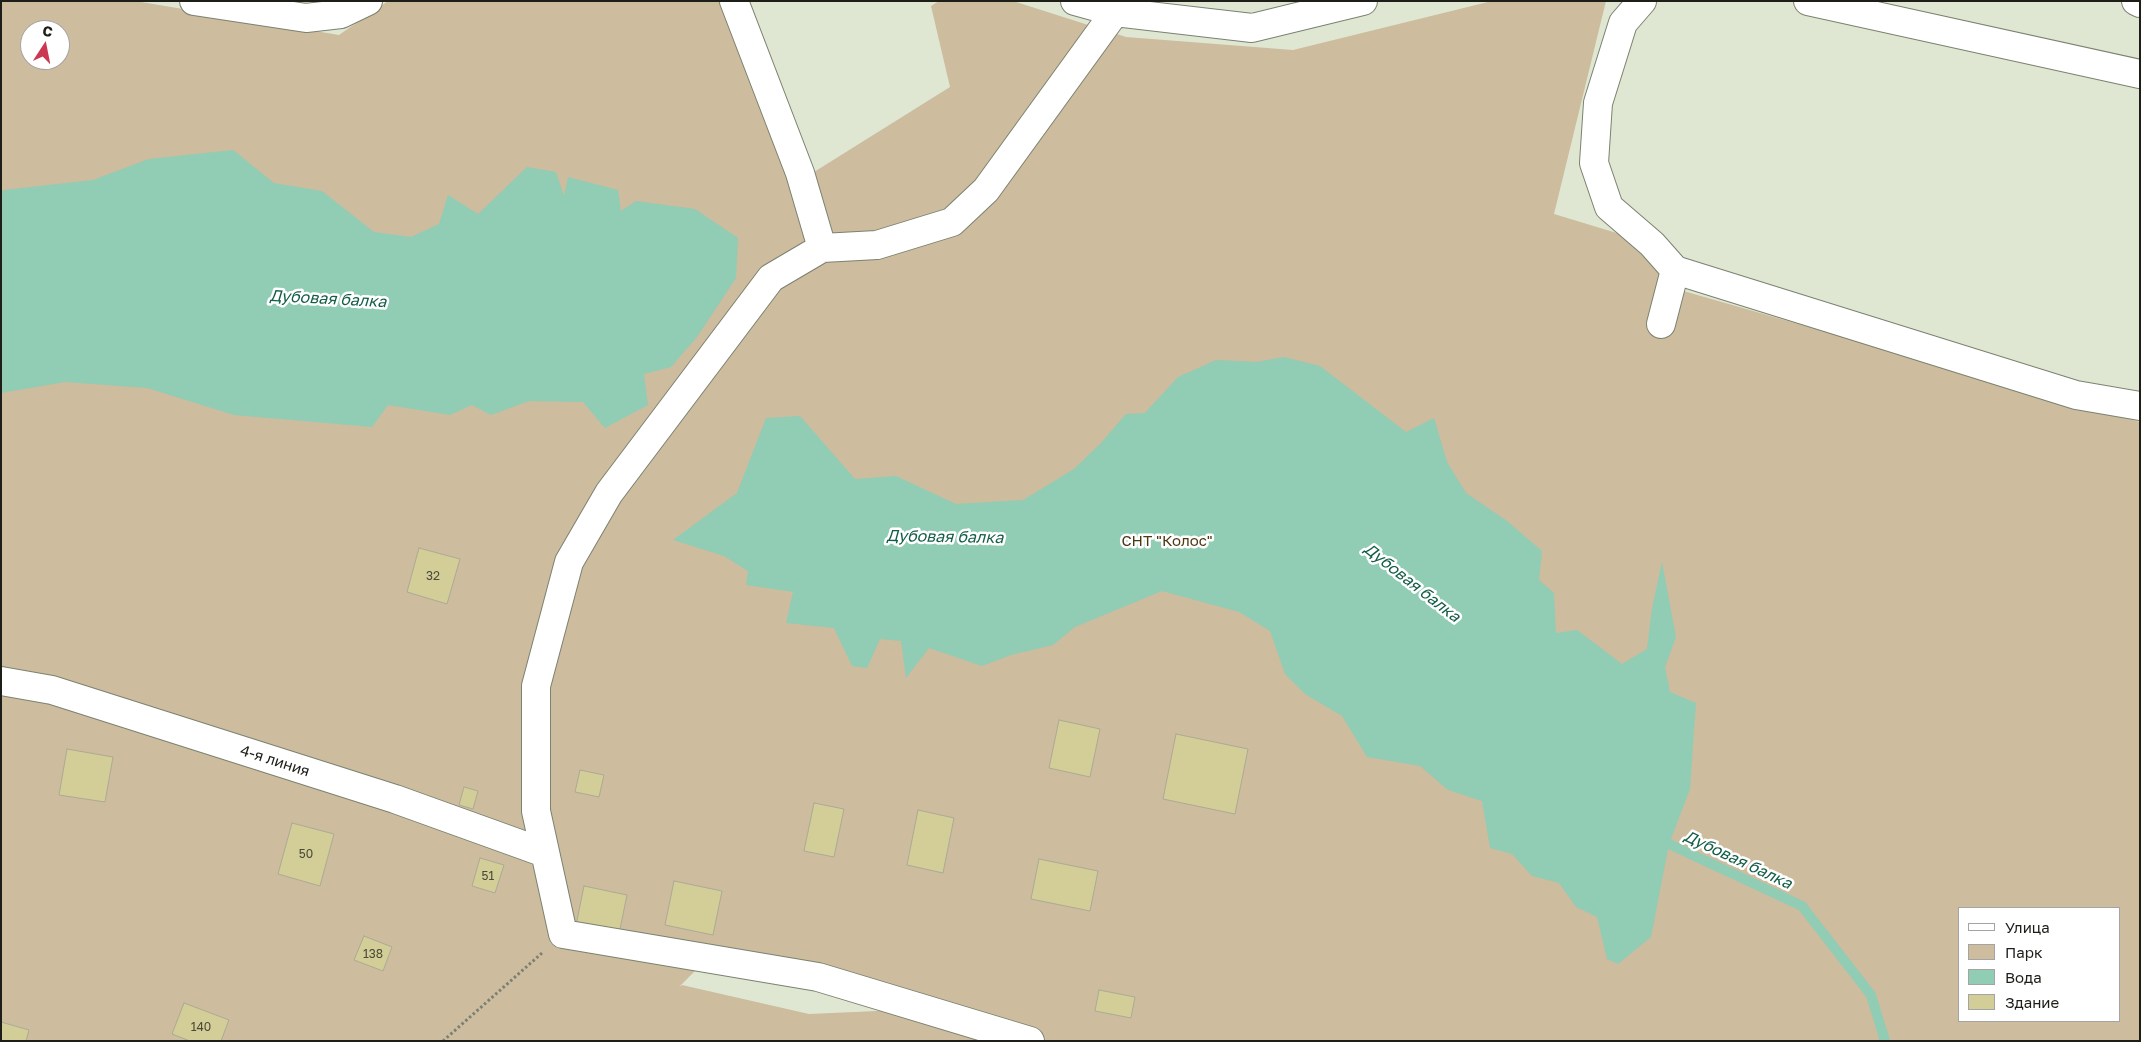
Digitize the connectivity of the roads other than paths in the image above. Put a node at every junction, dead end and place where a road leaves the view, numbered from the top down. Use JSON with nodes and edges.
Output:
{"nodes":[{"id":1,"x":194,"y":1,"type":"edge"},
{"id":2,"x":368,"y":1,"type":"edge"},
{"id":3,"x":734,"y":1,"type":"edge"},
{"id":4,"x":1076,"y":1,"type":"edge"},
{"id":5,"x":1363,"y":1,"type":"edge"},
{"id":6,"x":1642,"y":1,"type":"edge"},
{"id":7,"x":1808,"y":1,"type":"edge"},
{"id":8,"x":2136,"y":1,"type":"edge"},
{"id":9,"x":2140,"y":2,"type":"edge"},
{"id":10,"x":1114,"y":12,"type":"junction"},
{"id":11,"x":2140,"y":74,"type":"edge"},
{"id":12,"x":822,"y":248,"type":"junction"},
{"id":13,"x":1674,"y":270,"type":"junction"},
{"id":14,"x":1661,"y":324,"type":"dead end"},
{"id":15,"x":2140,"y":406,"type":"edge"},
{"id":16,"x":1,"y":682,"type":"edge"},
{"id":17,"x":546,"y":853,"type":"junction"},
{"id":18,"x":1030,"y":1041,"type":"edge"}],
"edges":[{"from":1,"to":2,"type":"street"},
{"from":3,"to":12,"type":"street"},
{"from":4,"to":10,"type":"street"},
{"from":5,"to":10,"type":"street"},
{"from":6,"to":13,"type":"street"},
{"from":7,"to":11,"type":"street"},
{"from":8,"to":9,"type":"street"},
{"from":10,"to":12,"type":"street"},
{"from":12,"to":17,"type":"street"},
{"from":13,"to":14,"type":"street"},
{"from":13,"to":15,"type":"street"},
{"from":16,"to":17,"type":"street","name":"4-я линия"},
{"from":17,"to":18,"type":"street"}]}
